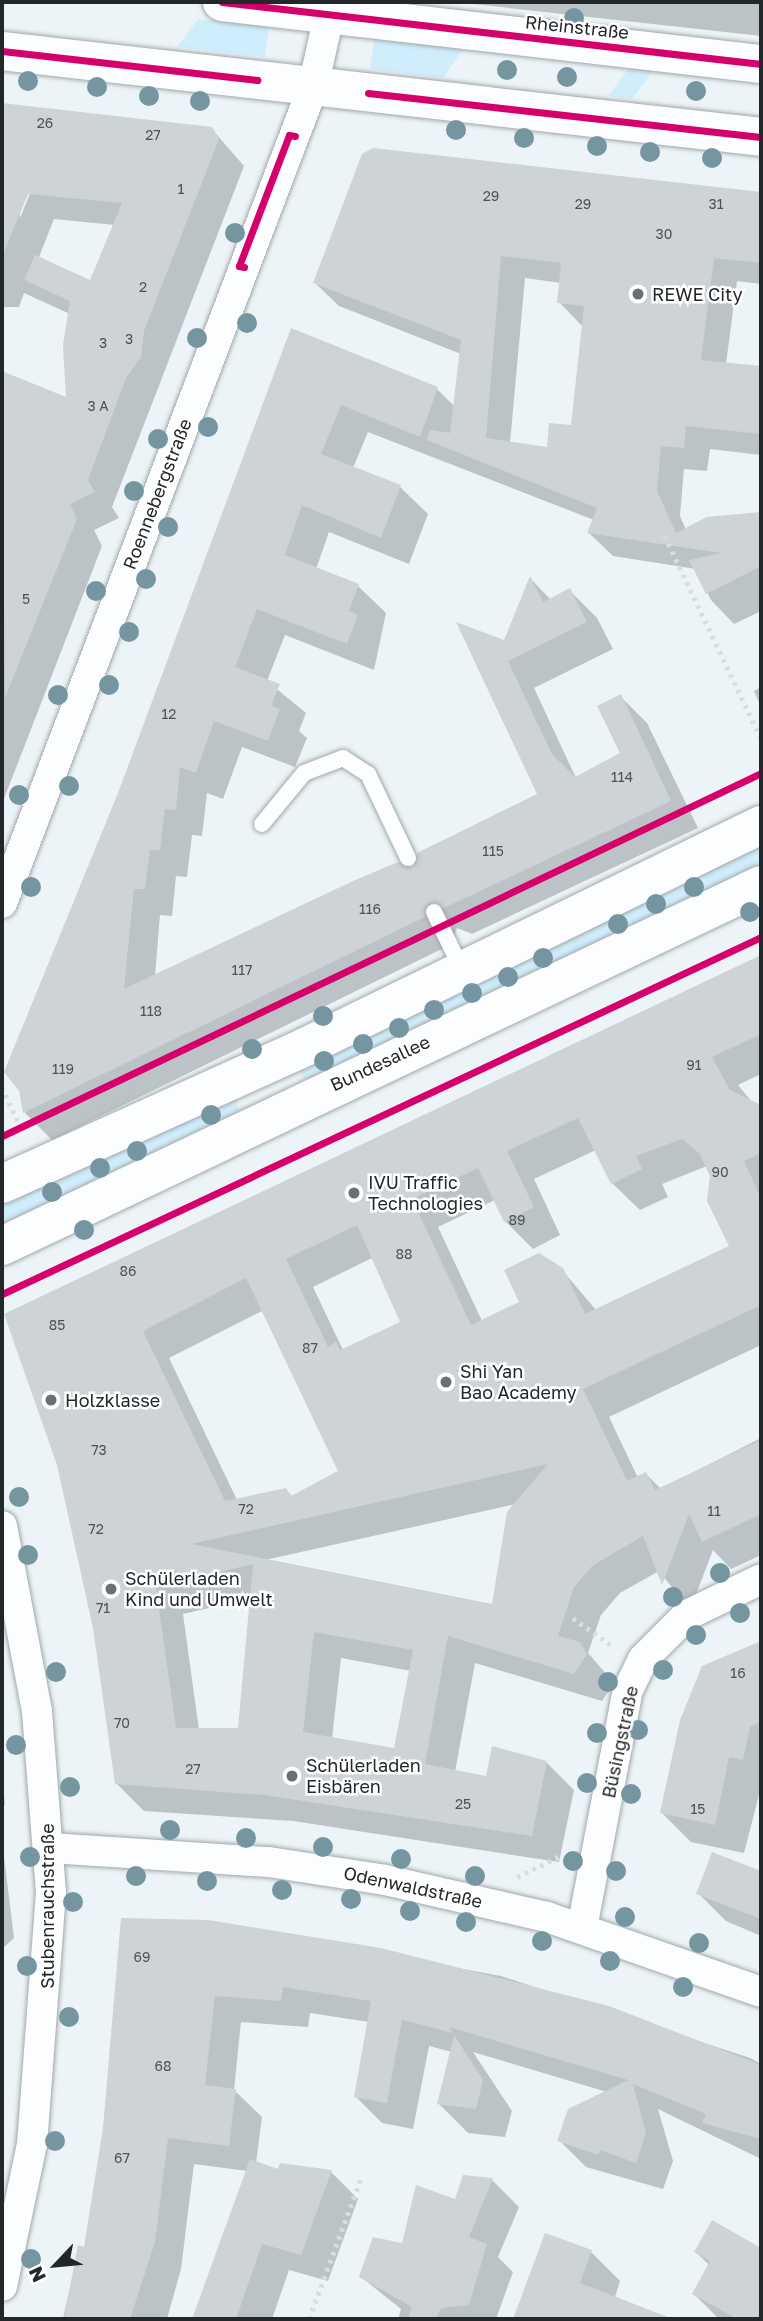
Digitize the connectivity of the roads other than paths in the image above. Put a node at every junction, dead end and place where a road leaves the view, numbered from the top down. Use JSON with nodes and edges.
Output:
{"nodes":[{"id":1,"x":222,"y":2,"type":"edge"},
{"id":2,"x":331,"y":8,"type":"edge"},
{"id":3,"x":2,"y":51,"type":"edge"},
{"id":4,"x":761,"y":64,"type":"edge"},
{"id":5,"x":313,"y":87,"type":"junction"},
{"id":6,"x":761,"y":137,"type":"edge"},
{"id":7,"x":262,"y":824,"type":"dead end"},
{"id":8,"x":761,"y":825,"type":"edge"},
{"id":9,"x":408,"y":858,"type":"dead end"},
{"id":10,"x":761,"y":885,"type":"edge"},
{"id":11,"x":2,"y":903,"type":"edge"},
{"id":12,"x":434,"y":912,"type":"dead end"},
{"id":13,"x":462,"y":970,"type":"junction"},
{"id":14,"x":2,"y":1184,"type":"edge"},
{"id":15,"x":2,"y":1246,"type":"edge"},
{"id":16,"x":2,"y":1526,"type":"edge"},
{"id":17,"x":761,"y":1579,"type":"edge"},
{"id":18,"x":51,"y":1847,"type":"junction"},
{"id":19,"x":582,"y":1928,"type":"junction"},
{"id":20,"x":761,"y":1992,"type":"edge"},
{"id":21,"x":2,"y":2286,"type":"edge"}],
"edges":[{"from":1,"to":2,"type":"street","name":"Rheinstraße"},
{"from":2,"to":4,"type":"street","name":"Rheinstraße"},
{"from":2,"to":5,"type":"street","name":"Roennebergstraße"},
{"from":3,"to":5,"type":"street"},
{"from":5,"to":6,"type":"street"},
{"from":5,"to":11,"type":"street","name":"Roennebergstraße"},
{"from":7,"to":9,"type":"lane"},
{"from":8,"to":13,"type":"street"},
{"from":10,"to":15,"type":"street","name":"Bundesallee"},
{"from":12,"to":13,"type":"lane"},
{"from":13,"to":14,"type":"street"},
{"from":16,"to":18,"type":"street","name":"Stubenrauchstraße"},
{"from":17,"to":19,"type":"street","name":"Büsingstraße"},
{"from":18,"to":19,"type":"street","name":"Odenwaldstraße"},
{"from":18,"to":21,"type":"street","name":"Stubenrauchstraße"},
{"from":19,"to":20,"type":"street","name":"Odenwaldstraße"}]}
